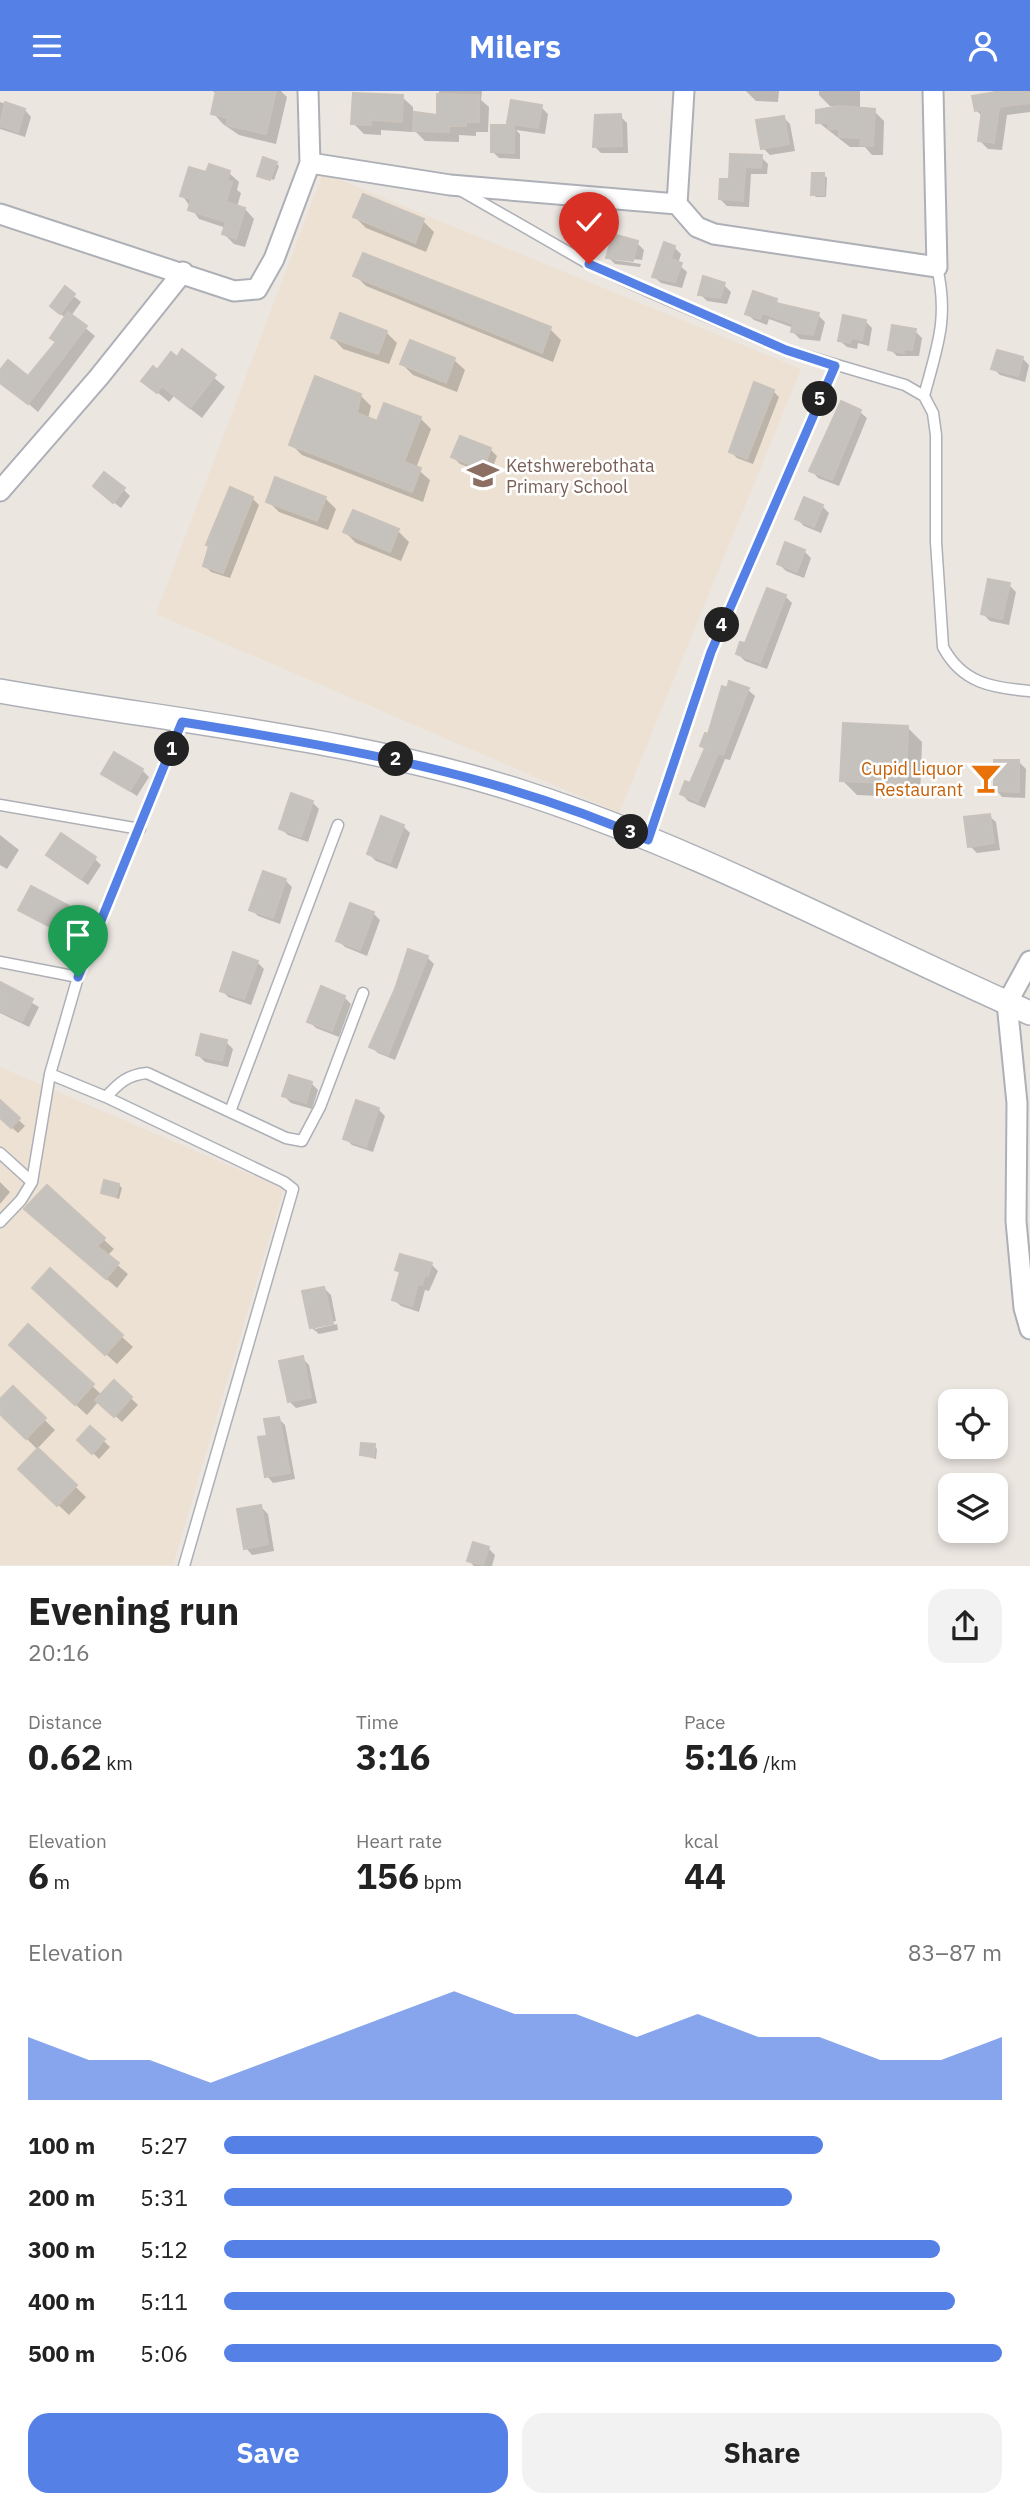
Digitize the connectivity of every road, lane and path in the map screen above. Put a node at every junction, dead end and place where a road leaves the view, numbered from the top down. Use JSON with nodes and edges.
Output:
{"nodes":[{"id":1,"x":308,"y":91,"type":"edge"},
{"id":2,"x":684,"y":91,"type":"edge"},
{"id":3,"x":933,"y":91,"type":"edge"},
{"id":4,"x":310,"y":163,"type":"junction"},
{"id":5,"x":450,"y":185,"type":"junction"},
{"id":6,"x":677,"y":204,"type":"junction"},
{"id":7,"x":0,"y":214,"type":"edge"},
{"id":8,"x":937,"y":267,"type":"junction"},
{"id":9,"x":183,"y":272,"type":"junction"},
{"id":10,"x":835,"y":366,"type":"junction"},
{"id":11,"x":924,"y":396,"type":"junction"},
{"id":12,"x":0,"y":491,"type":"edge"},
{"id":13,"x":0,"y":691,"type":"edge"},
{"id":14,"x":1030,"y":691,"type":"edge"},
{"id":15,"x":182,"y":722,"type":"junction"},
{"id":16,"x":0,"y":805,"type":"edge"},
{"id":17,"x":338,"y":825,"type":"dead end"},
{"id":18,"x":141,"y":829,"type":"junction"},
{"id":19,"x":648,"y":840,"type":"junction"},
{"id":20,"x":1030,"y":961,"type":"edge"},
{"id":21,"x":0,"y":962,"type":"edge"},
{"id":22,"x":78,"y":977,"type":"junction"},
{"id":23,"x":363,"y":993,"type":"dead end"},
{"id":24,"x":1007,"y":1003,"type":"junction"},
{"id":25,"x":1030,"y":1013,"type":"edge"},
{"id":26,"x":50,"y":1074,"type":"junction"},
{"id":27,"x":106,"y":1097,"type":"junction"},
{"id":28,"x":231,"y":1109,"type":"junction"},
{"id":29,"x":0,"y":1153,"type":"edge"},
{"id":30,"x":32,"y":1182,"type":"junction"},
{"id":31,"x":0,"y":1222,"type":"edge"},
{"id":32,"x":1030,"y":1329,"type":"edge"},
{"id":33,"x":184,"y":1566,"type":"edge"}],
"edges":[{"from":1,"to":4,"type":"street"},
{"from":2,"to":6,"type":"street"},
{"from":3,"to":8,"type":"street"},
{"from":4,"to":5,"type":"street"},
{"from":4,"to":9,"type":"street"},
{"from":5,"to":6,"type":"street"},
{"from":5,"to":10,"type":"lane"},
{"from":6,"to":8,"type":"street"},
{"from":7,"to":9,"type":"street"},
{"from":8,"to":11,"type":"lane"},
{"from":9,"to":12,"type":"street"},
{"from":10,"to":11,"type":"lane"},
{"from":10,"to":19,"type":"lane"},
{"from":11,"to":14,"type":"lane"},
{"from":13,"to":15,"type":"street"},
{"from":15,"to":18,"type":"lane"},
{"from":15,"to":19,"type":"street"},
{"from":16,"to":18,"type":"lane"},
{"from":17,"to":28,"type":"lane"},
{"from":18,"to":22,"type":"lane"},
{"from":19,"to":24,"type":"street"},
{"from":20,"to":24,"type":"street"},
{"from":21,"to":22,"type":"lane"},
{"from":22,"to":26,"type":"lane"},
{"from":23,"to":28,"type":"lane"},
{"from":24,"to":25,"type":"street"},
{"from":24,"to":32,"type":"street"},
{"from":26,"to":27,"type":"lane"},
{"from":26,"to":30,"type":"lane"},
{"from":27,"to":28,"type":"lane"},
{"from":27,"to":33,"type":"lane"},
{"from":29,"to":30,"type":"lane"},
{"from":30,"to":31,"type":"lane"}]}
